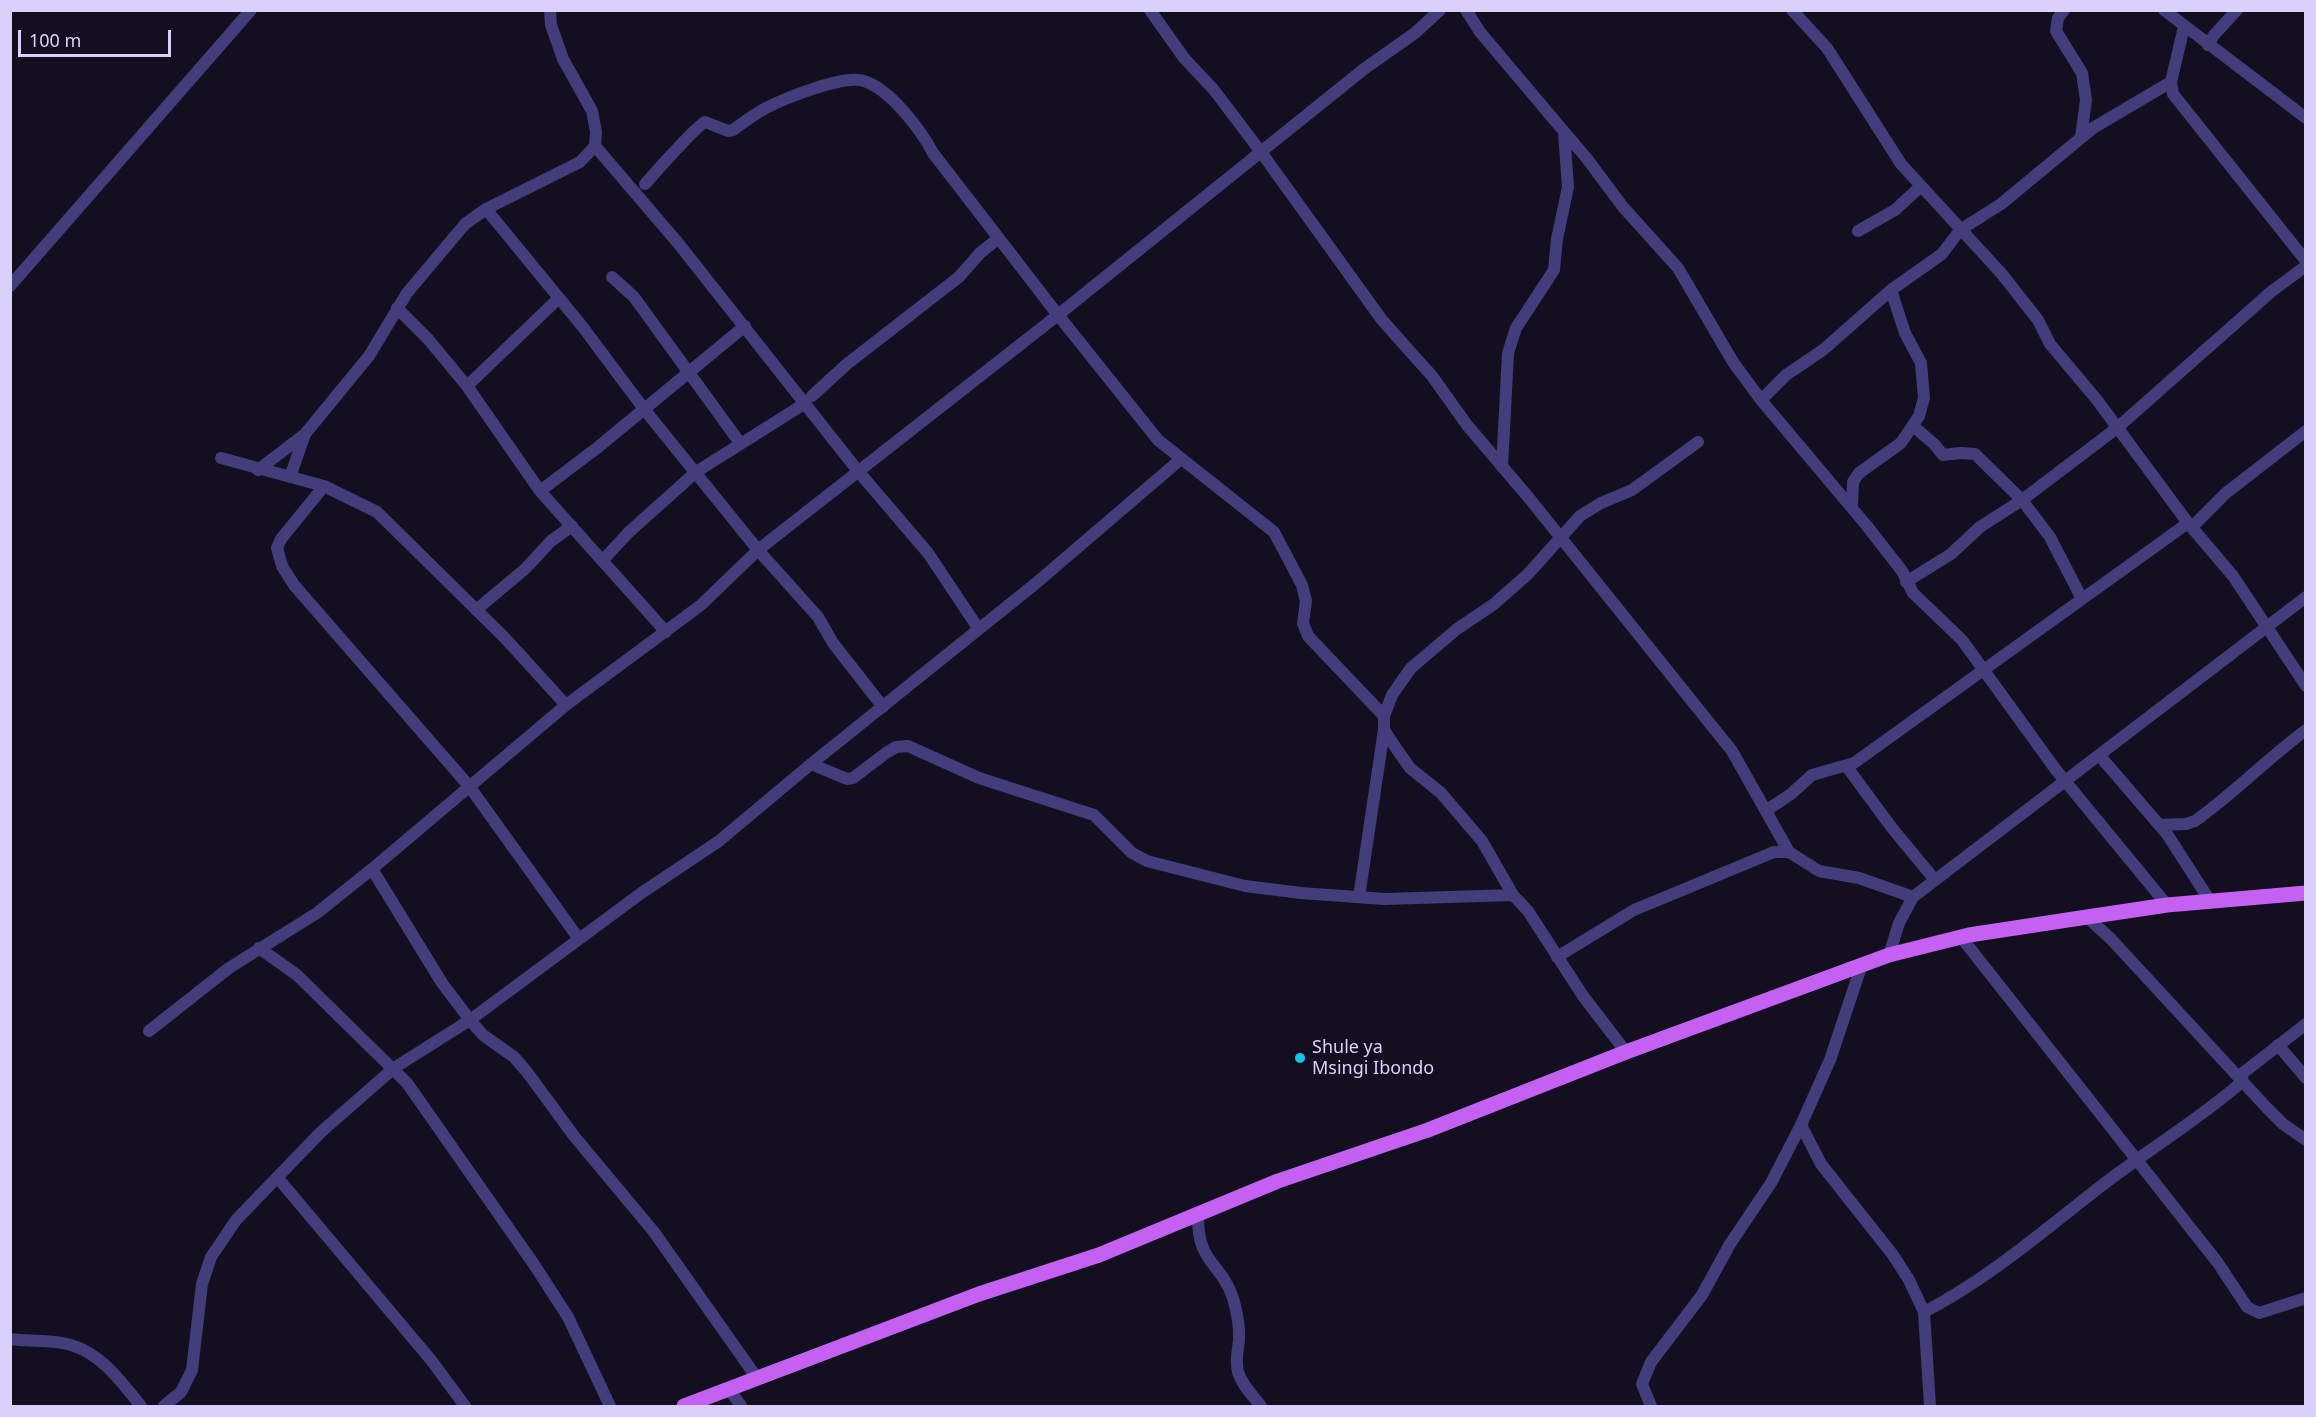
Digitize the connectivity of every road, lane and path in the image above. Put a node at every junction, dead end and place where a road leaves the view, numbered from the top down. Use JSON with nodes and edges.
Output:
{"nodes":[{"id":1,"x":251,"y":10,"type":"edge"},
{"id":2,"x":550,"y":10,"type":"edge"},
{"id":3,"x":1150,"y":10,"type":"edge"},
{"id":4,"x":1440,"y":10,"type":"edge"},
{"id":5,"x":1792,"y":10,"type":"edge"},
{"id":6,"x":2064,"y":10,"type":"edge"},
{"id":7,"x":2164,"y":10,"type":"edge"},
{"id":8,"x":2237,"y":10,"type":"edge"},
{"id":9,"x":1466,"y":11,"type":"edge"},
{"id":10,"x":2184,"y":27,"type":"junction"},
{"id":11,"x":2208,"y":45,"type":"junction"},
{"id":12,"x":2171,"y":82,"type":"junction"},
{"id":13,"x":2306,"y":118,"type":"edge"},
{"id":14,"x":1564,"y":133,"type":"junction"},
{"id":15,"x":2082,"y":137,"type":"junction"},
{"id":16,"x":595,"y":146,"type":"junction"},
{"id":17,"x":1261,"y":152,"type":"junction"},
{"id":18,"x":645,"y":184,"type":"dead end"},
{"id":19,"x":1920,"y":187,"type":"junction"},
{"id":20,"x":486,"y":209,"type":"junction"},
{"id":21,"x":1960,"y":230,"type":"junction"},
{"id":22,"x":1858,"y":231,"type":"dead end"},
{"id":23,"x":999,"y":238,"type":"junction"},
{"id":24,"x":2306,"y":264,"type":"edge"},
{"id":25,"x":612,"y":277,"type":"dead end"},
{"id":26,"x":10,"y":286,"type":"edge"},
{"id":27,"x":1891,"y":290,"type":"junction"},
{"id":28,"x":560,"y":298,"type":"junction"},
{"id":29,"x":398,"y":308,"type":"junction"},
{"id":30,"x":1058,"y":315,"type":"junction"},
{"id":31,"x":745,"y":326,"type":"junction"},
{"id":32,"x":688,"y":373,"type":"junction"},
{"id":33,"x":467,"y":386,"type":"junction"},
{"id":34,"x":808,"y":400,"type":"junction"},
{"id":35,"x":1761,"y":400,"type":"junction"},
{"id":36,"x":644,"y":410,"type":"junction"},
{"id":37,"x":1913,"y":426,"type":"junction"},
{"id":38,"x":2117,"y":428,"type":"junction"},
{"id":39,"x":2306,"y":431,"type":"edge"},
{"id":40,"x":305,"y":434,"type":"junction"},
{"id":41,"x":1698,"y":442,"type":"dead end"},
{"id":42,"x":740,"y":443,"type":"junction"},
{"id":43,"x":221,"y":458,"type":"dead end"},
{"id":44,"x":1181,"y":459,"type":"junction"},
{"id":45,"x":1502,"y":467,"type":"junction"},
{"id":46,"x":258,"y":470,"type":"junction"},
{"id":47,"x":858,"y":471,"type":"junction"},
{"id":48,"x":696,"y":472,"type":"junction"},
{"id":49,"x":290,"y":477,"type":"junction"},
{"id":50,"x":324,"y":486,"type":"junction"},
{"id":51,"x":540,"y":490,"type":"junction"},
{"id":52,"x":2022,"y":500,"type":"junction"},
{"id":53,"x":1852,"y":507,"type":"junction"},
{"id":54,"x":2190,"y":525,"type":"junction"},
{"id":55,"x":573,"y":526,"type":"junction"},
{"id":56,"x":1560,"y":539,"type":"junction"},
{"id":57,"x":758,"y":550,"type":"junction"},
{"id":58,"x":603,"y":560,"type":"junction"},
{"id":59,"x":1906,"y":582,"type":"junction"},
{"id":60,"x":2306,"y":597,"type":"edge"},
{"id":61,"x":2082,"y":599,"type":"junction"},
{"id":62,"x":476,"y":610,"type":"junction"},
{"id":63,"x":2266,"y":627,"type":"junction"},
{"id":64,"x":978,"y":628,"type":"junction"},
{"id":65,"x":666,"y":632,"type":"junction"},
{"id":66,"x":1984,"y":671,"type":"junction"},
{"id":67,"x":2306,"y":686,"type":"edge"},
{"id":68,"x":566,"y":705,"type":"junction"},
{"id":69,"x":883,"y":707,"type":"junction"},
{"id":70,"x":1384,"y":716,"type":"junction"},
{"id":71,"x":1384,"y":730,"type":"junction"},
{"id":72,"x":2306,"y":730,"type":"edge"},
{"id":73,"x":2099,"y":755,"type":"junction"},
{"id":74,"x":811,"y":764,"type":"junction"},
{"id":75,"x":1847,"y":767,"type":"junction"},
{"id":76,"x":2065,"y":781,"type":"junction"},
{"id":77,"x":469,"y":786,"type":"junction"},
{"id":78,"x":1767,"y":810,"type":"junction"},
{"id":79,"x":2159,"y":825,"type":"junction"},
{"id":80,"x":1789,"y":852,"type":"junction"},
{"id":81,"x":372,"y":869,"type":"junction"},
{"id":82,"x":1935,"y":880,"type":"junction"},
{"id":83,"x":2306,"y":893,"type":"edge"},
{"id":84,"x":1513,"y":896,"type":"junction"},
{"id":85,"x":1359,"y":897,"type":"junction"},
{"id":86,"x":1913,"y":897,"type":"junction"},
{"id":87,"x":2210,"y":902,"type":"junction"},
{"id":88,"x":2167,"y":905,"type":"junction"},
{"id":89,"x":2087,"y":916,"type":"junction"},
{"id":90,"x":1962,"y":937,"type":"junction"},
{"id":91,"x":579,"y":939,"type":"junction"},
{"id":92,"x":259,"y":948,"type":"junction"},
{"id":93,"x":1890,"y":955,"type":"junction"},
{"id":94,"x":1557,"y":957,"type":"junction"},
{"id":95,"x":1861,"y":967,"type":"junction"},
{"id":96,"x":470,"y":1020,"type":"junction"},
{"id":97,"x":2306,"y":1024,"type":"edge"},
{"id":98,"x":149,"y":1031,"type":"dead end"},
{"id":99,"x":2278,"y":1046,"type":"junction"},
{"id":100,"x":1626,"y":1052,"type":"junction"},
{"id":101,"x":394,"y":1068,"type":"junction"},
{"id":102,"x":2306,"y":1078,"type":"edge"},
{"id":103,"x":2241,"y":1079,"type":"junction"},
{"id":104,"x":1802,"y":1125,"type":"junction"},
{"id":105,"x":2306,"y":1140,"type":"edge"},
{"id":106,"x":2138,"y":1160,"type":"junction"},
{"id":107,"x":277,"y":1177,"type":"junction"},
{"id":108,"x":1198,"y":1215,"type":"junction"},
{"id":109,"x":2306,"y":1298,"type":"edge"},
{"id":110,"x":1924,"y":1312,"type":"junction"},
{"id":111,"x":10,"y":1339,"type":"edge"},
{"id":112,"x":757,"y":1378,"type":"junction"},
{"id":113,"x":729,"y":1389,"type":"junction"},
{"id":114,"x":141,"y":1407,"type":"edge"},
{"id":115,"x":164,"y":1407,"type":"edge"},
{"id":116,"x":465,"y":1407,"type":"edge"},
{"id":117,"x":610,"y":1407,"type":"edge"},
{"id":118,"x":684,"y":1407,"type":"edge"},
{"id":119,"x":741,"y":1407,"type":"edge"},
{"id":120,"x":1261,"y":1407,"type":"edge"},
{"id":121,"x":1651,"y":1407,"type":"edge"},
{"id":122,"x":1930,"y":1407,"type":"edge"}],
"edges":[{"from":1,"to":26,"type":"street"},
{"from":2,"to":16,"type":"street"},
{"from":3,"to":17,"type":"street"},
{"from":4,"to":17,"type":"street"},
{"from":5,"to":19,"type":"street"},
{"from":6,"to":15,"type":"street"},
{"from":7,"to":10,"type":"street"},
{"from":8,"to":11,"type":"street"},
{"from":9,"to":14,"type":"street"},
{"from":10,"to":11,"type":"street"},
{"from":10,"to":12,"type":"street"},
{"from":11,"to":13,"type":"street"},
{"from":12,"to":15,"type":"street"},
{"from":12,"to":24,"type":"street"},
{"from":14,"to":35,"type":"street"},
{"from":14,"to":45,"type":"street"},
{"from":15,"to":21,"type":"street"},
{"from":16,"to":20,"type":"street"},
{"from":16,"to":31,"type":"street"},
{"from":17,"to":30,"type":"street"},
{"from":17,"to":45,"type":"street"},
{"from":18,"to":23,"type":"street"},
{"from":19,"to":21,"type":"street"},
{"from":19,"to":22,"type":"street"},
{"from":20,"to":28,"type":"street"},
{"from":20,"to":29,"type":"street"},
{"from":21,"to":27,"type":"street"},
{"from":21,"to":38,"type":"street"},
{"from":23,"to":30,"type":"street"},
{"from":23,"to":34,"type":"street"},
{"from":24,"to":38,"type":"street"},
{"from":25,"to":32,"type":"street"},
{"from":27,"to":35,"type":"street"},
{"from":27,"to":37,"type":"street"},
{"from":28,"to":33,"type":"street"},
{"from":28,"to":36,"type":"street"},
{"from":29,"to":33,"type":"street"},
{"from":29,"to":40,"type":"street"},
{"from":30,"to":44,"type":"street"},
{"from":30,"to":47,"type":"street"},
{"from":31,"to":32,"type":"street"},
{"from":31,"to":34,"type":"street"},
{"from":32,"to":36,"type":"street"},
{"from":32,"to":42,"type":"street"},
{"from":33,"to":51,"type":"street"},
{"from":34,"to":42,"type":"street"},
{"from":34,"to":47,"type":"street"},
{"from":35,"to":53,"type":"street"},
{"from":36,"to":48,"type":"street"},
{"from":36,"to":51,"type":"street"},
{"from":37,"to":52,"type":"street"},
{"from":37,"to":53,"type":"street"},
{"from":38,"to":52,"type":"street"},
{"from":38,"to":54,"type":"street"},
{"from":39,"to":54,"type":"street"},
{"from":40,"to":46,"type":"street"},
{"from":40,"to":49,"type":"street"},
{"from":41,"to":56,"type":"street"},
{"from":42,"to":48,"type":"street"},
{"from":43,"to":46,"type":"street"},
{"from":44,"to":64,"type":"street"},
{"from":44,"to":70,"type":"street"},
{"from":45,"to":56,"type":"street"},
{"from":46,"to":49,"type":"street"},
{"from":47,"to":57,"type":"street"},
{"from":47,"to":64,"type":"street"},
{"from":48,"to":57,"type":"street"},
{"from":48,"to":58,"type":"street"},
{"from":49,"to":50,"type":"street"},
{"from":50,"to":62,"type":"street"},
{"from":50,"to":77,"type":"street"},
{"from":51,"to":55,"type":"street"},
{"from":52,"to":59,"type":"street"},
{"from":52,"to":61,"type":"street"},
{"from":53,"to":59,"type":"street"},
{"from":54,"to":61,"type":"street"},
{"from":54,"to":63,"type":"street"},
{"from":55,"to":58,"type":"street"},
{"from":55,"to":62,"type":"street"},
{"from":56,"to":70,"type":"street"},
{"from":56,"to":78,"type":"street"},
{"from":57,"to":65,"type":"street"},
{"from":57,"to":69,"type":"street"},
{"from":58,"to":65,"type":"street"},
{"from":59,"to":66,"type":"street"},
{"from":60,"to":63,"type":"street"},
{"from":61,"to":66,"type":"street"},
{"from":62,"to":68,"type":"street"},
{"from":63,"to":67,"type":"street"},
{"from":63,"to":73,"type":"street"},
{"from":64,"to":69,"type":"street"},
{"from":65,"to":68,"type":"street"},
{"from":66,"to":75,"type":"street"},
{"from":66,"to":76,"type":"street"},
{"from":68,"to":77,"type":"street"},
{"from":69,"to":74,"type":"street"},
{"from":70,"to":71,"type":"street"},
{"from":71,"to":84,"type":"street"},
{"from":71,"to":85,"type":"street"},
{"from":72,"to":79,"type":"street"},
{"from":73,"to":76,"type":"street"},
{"from":73,"to":79,"type":"street"},
{"from":74,"to":85,"type":"street"},
{"from":74,"to":91,"type":"street"},
{"from":75,"to":78,"type":"street"},
{"from":75,"to":82,"type":"street"},
{"from":76,"to":82,"type":"street"},
{"from":76,"to":88,"type":"street"},
{"from":77,"to":81,"type":"street"},
{"from":77,"to":91,"type":"street"},
{"from":78,"to":80,"type":"street"},
{"from":79,"to":87,"type":"street"},
{"from":80,"to":86,"type":"street"},
{"from":80,"to":94,"type":"street"},
{"from":81,"to":92,"type":"street"},
{"from":81,"to":96,"type":"street"},
{"from":82,"to":86,"type":"street"},
{"from":83,"to":87,"type":"main road"},
{"from":84,"to":85,"type":"street"},
{"from":84,"to":94,"type":"street"},
{"from":86,"to":93,"type":"street"},
{"from":87,"to":88,"type":"main road"},
{"from":88,"to":89,"type":"main road"},
{"from":89,"to":90,"type":"main road"},
{"from":89,"to":103,"type":"street"},
{"from":90,"to":93,"type":"main road"},
{"from":90,"to":106,"type":"street"},
{"from":91,"to":96,"type":"street"},
{"from":92,"to":98,"type":"street"},
{"from":92,"to":101,"type":"street"},
{"from":93,"to":95,"type":"main road"},
{"from":94,"to":100,"type":"street"},
{"from":95,"to":100,"type":"main road"},
{"from":95,"to":104,"type":"street"},
{"from":96,"to":101,"type":"street"},
{"from":96,"to":112,"type":"street"},
{"from":97,"to":99,"type":"street"},
{"from":99,"to":102,"type":"street"},
{"from":99,"to":103,"type":"street"},
{"from":100,"to":108,"type":"main road"},
{"from":101,"to":107,"type":"street"},
{"from":101,"to":117,"type":"street"},
{"from":103,"to":105,"type":"street"},
{"from":103,"to":106,"type":"street"},
{"from":104,"to":110,"type":"street"},
{"from":104,"to":121,"type":"street"},
{"from":106,"to":109,"type":"street"},
{"from":106,"to":110,"type":"street"},
{"from":107,"to":115,"type":"street"},
{"from":107,"to":116,"type":"street"},
{"from":108,"to":112,"type":"main road"},
{"from":108,"to":120,"type":"street"},
{"from":110,"to":122,"type":"street"},
{"from":111,"to":114,"type":"street"},
{"from":112,"to":113,"type":"main road"},
{"from":113,"to":118,"type":"main road"},
{"from":113,"to":119,"type":"street"}]}
